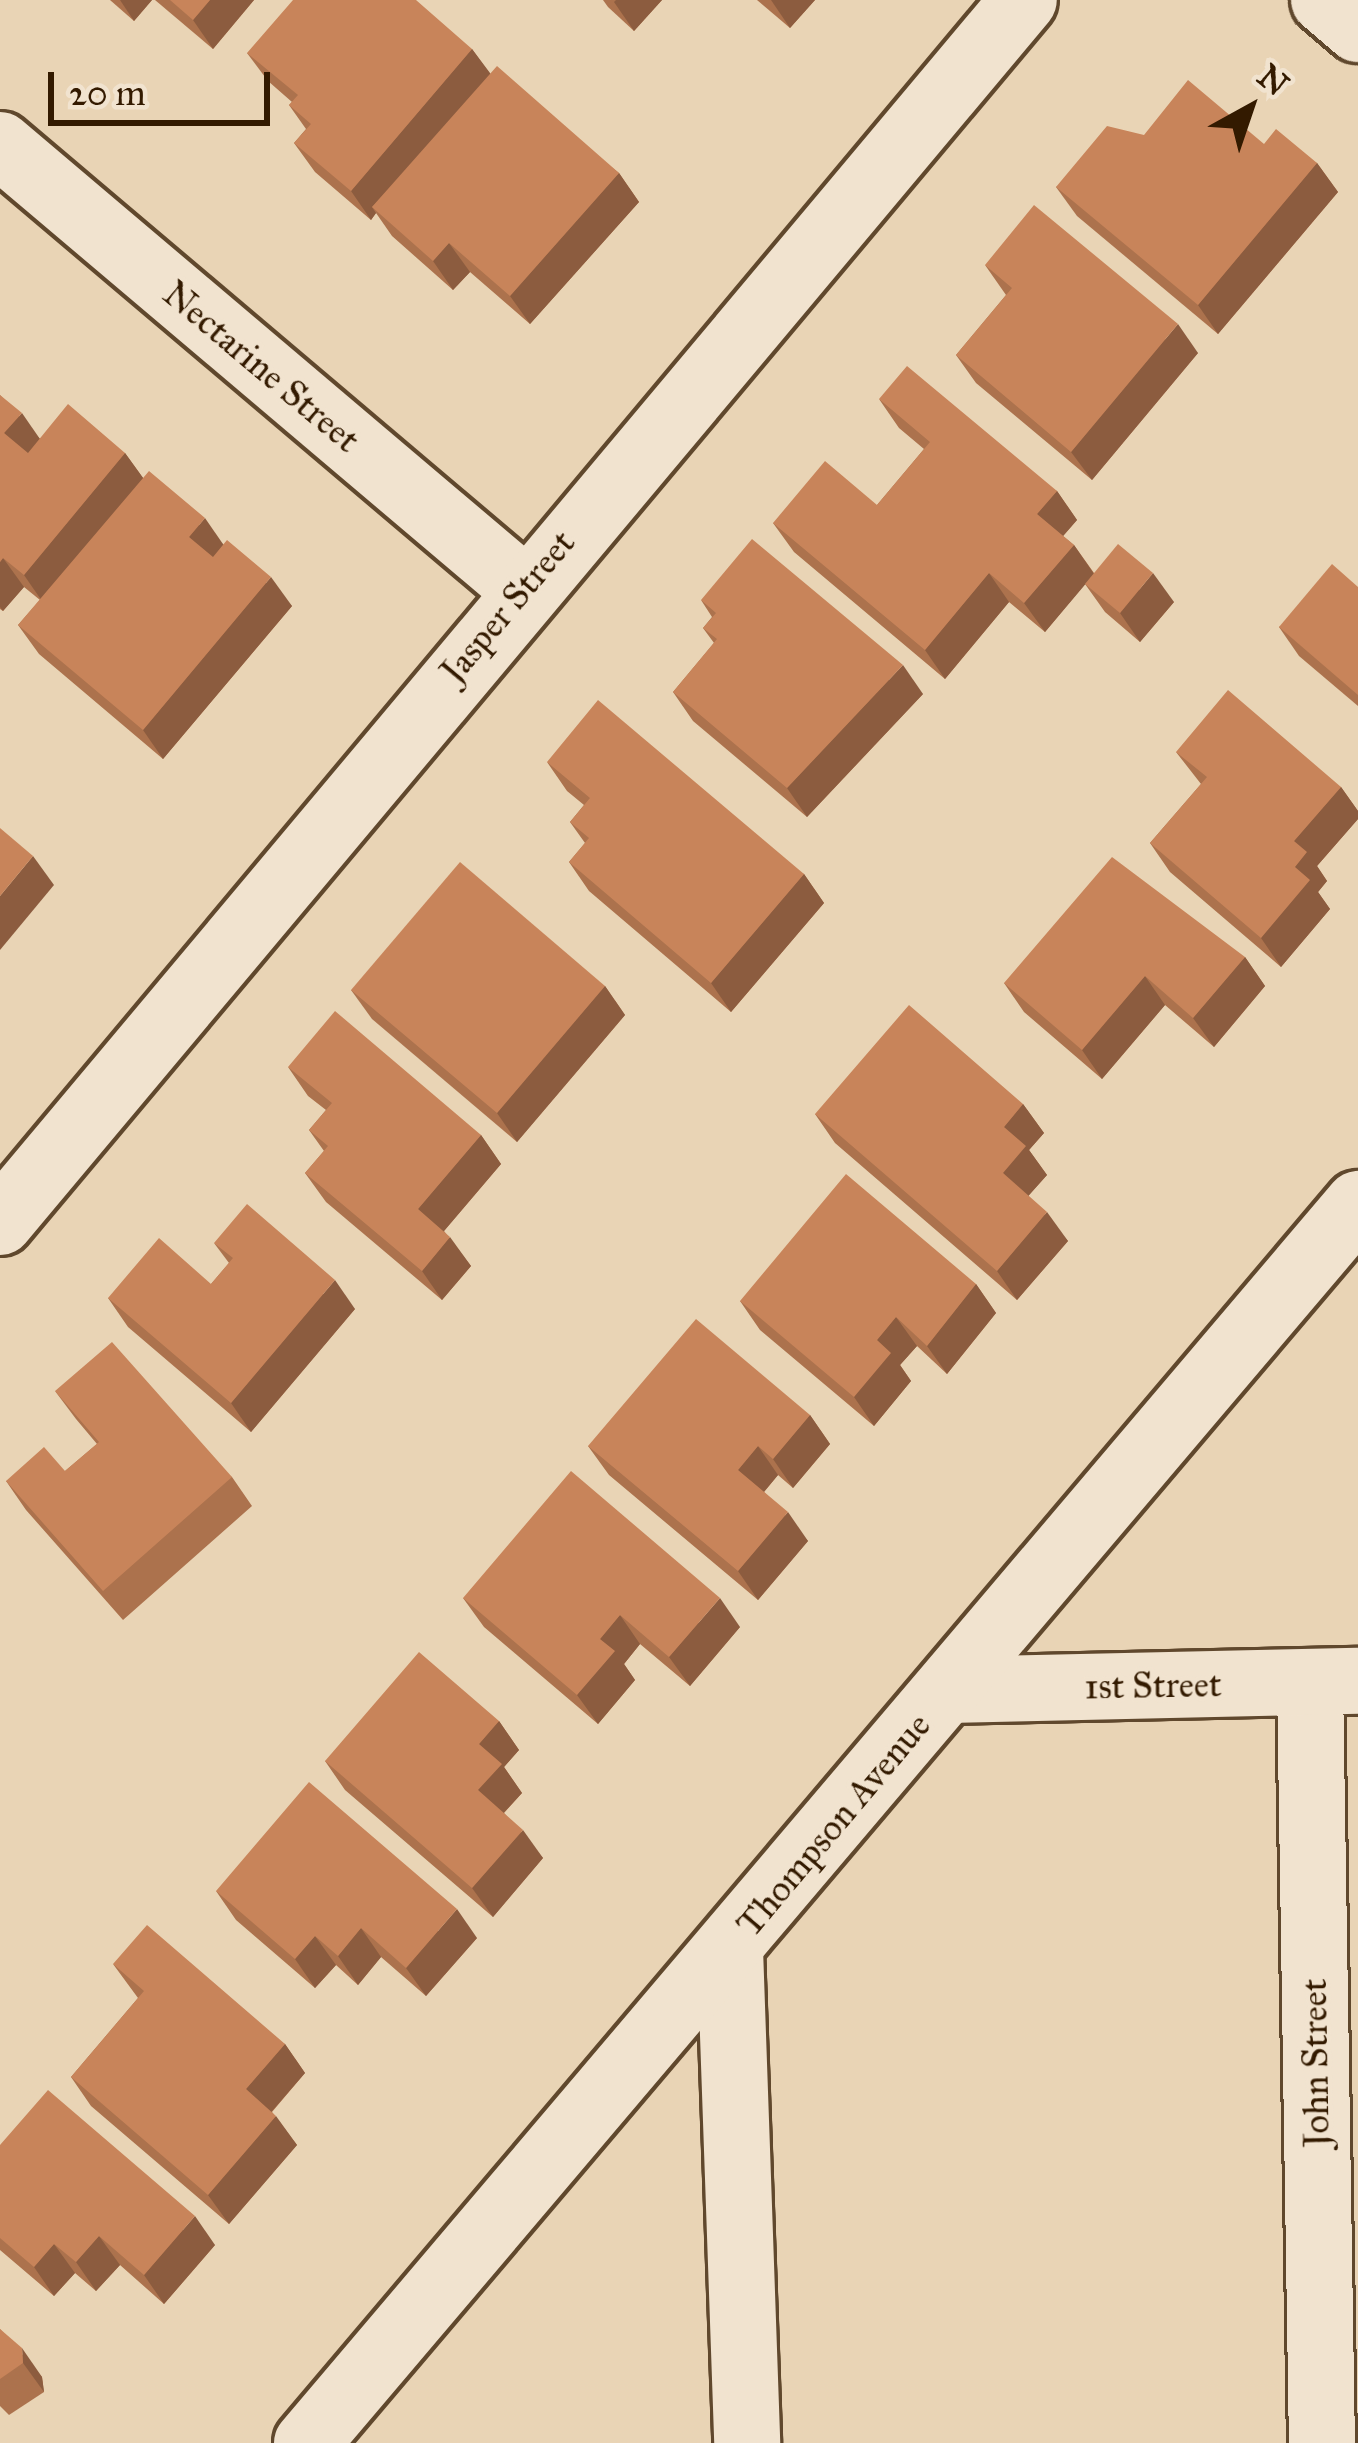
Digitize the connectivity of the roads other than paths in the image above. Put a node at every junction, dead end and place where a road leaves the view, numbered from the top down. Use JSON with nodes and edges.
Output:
{"nodes":[{"id":1,"x":1024,"y":0,"type":"edge"},
{"id":2,"x":1324,"y":0,"type":"edge"},
{"id":3,"x":1358,"y":29,"type":"edge"},
{"id":4,"x":0,"y":145,"type":"edge"},
{"id":5,"x":523,"y":588,"type":"junction"},
{"id":6,"x":1358,"y":1204,"type":"edge"},
{"id":7,"x":0,"y":1222,"type":"edge"},
{"id":8,"x":1334,"y":1682,"type":"edge"},
{"id":9,"x":948,"y":1690,"type":"junction"},
{"id":10,"x":730,"y":1949,"type":"junction"},
{"id":11,"x":307,"y":2443,"type":"edge"},
{"id":12,"x":747,"y":2443,"type":"edge"},
{"id":13,"x":1322,"y":2443,"type":"edge"}],
"edges":[{"from":1,"to":5,"type":"street","name":"Jasper Street"},
{"from":2,"to":3,"type":"street"},
{"from":4,"to":5,"type":"street","name":"Nectarine Street"},
{"from":5,"to":7,"type":"street","name":"Jasper Street"},
{"from":6,"to":9,"type":"street","name":"Thompson Avenue"},
{"from":8,"to":9,"type":"street","name":"1st Street"},
{"from":8,"to":13,"type":"street","name":"John Street"},
{"from":9,"to":10,"type":"street","name":"Thompson Avenue"},
{"from":10,"to":11,"type":"street","name":"Thompson Avenue"},
{"from":10,"to":12,"type":"street"}]}
